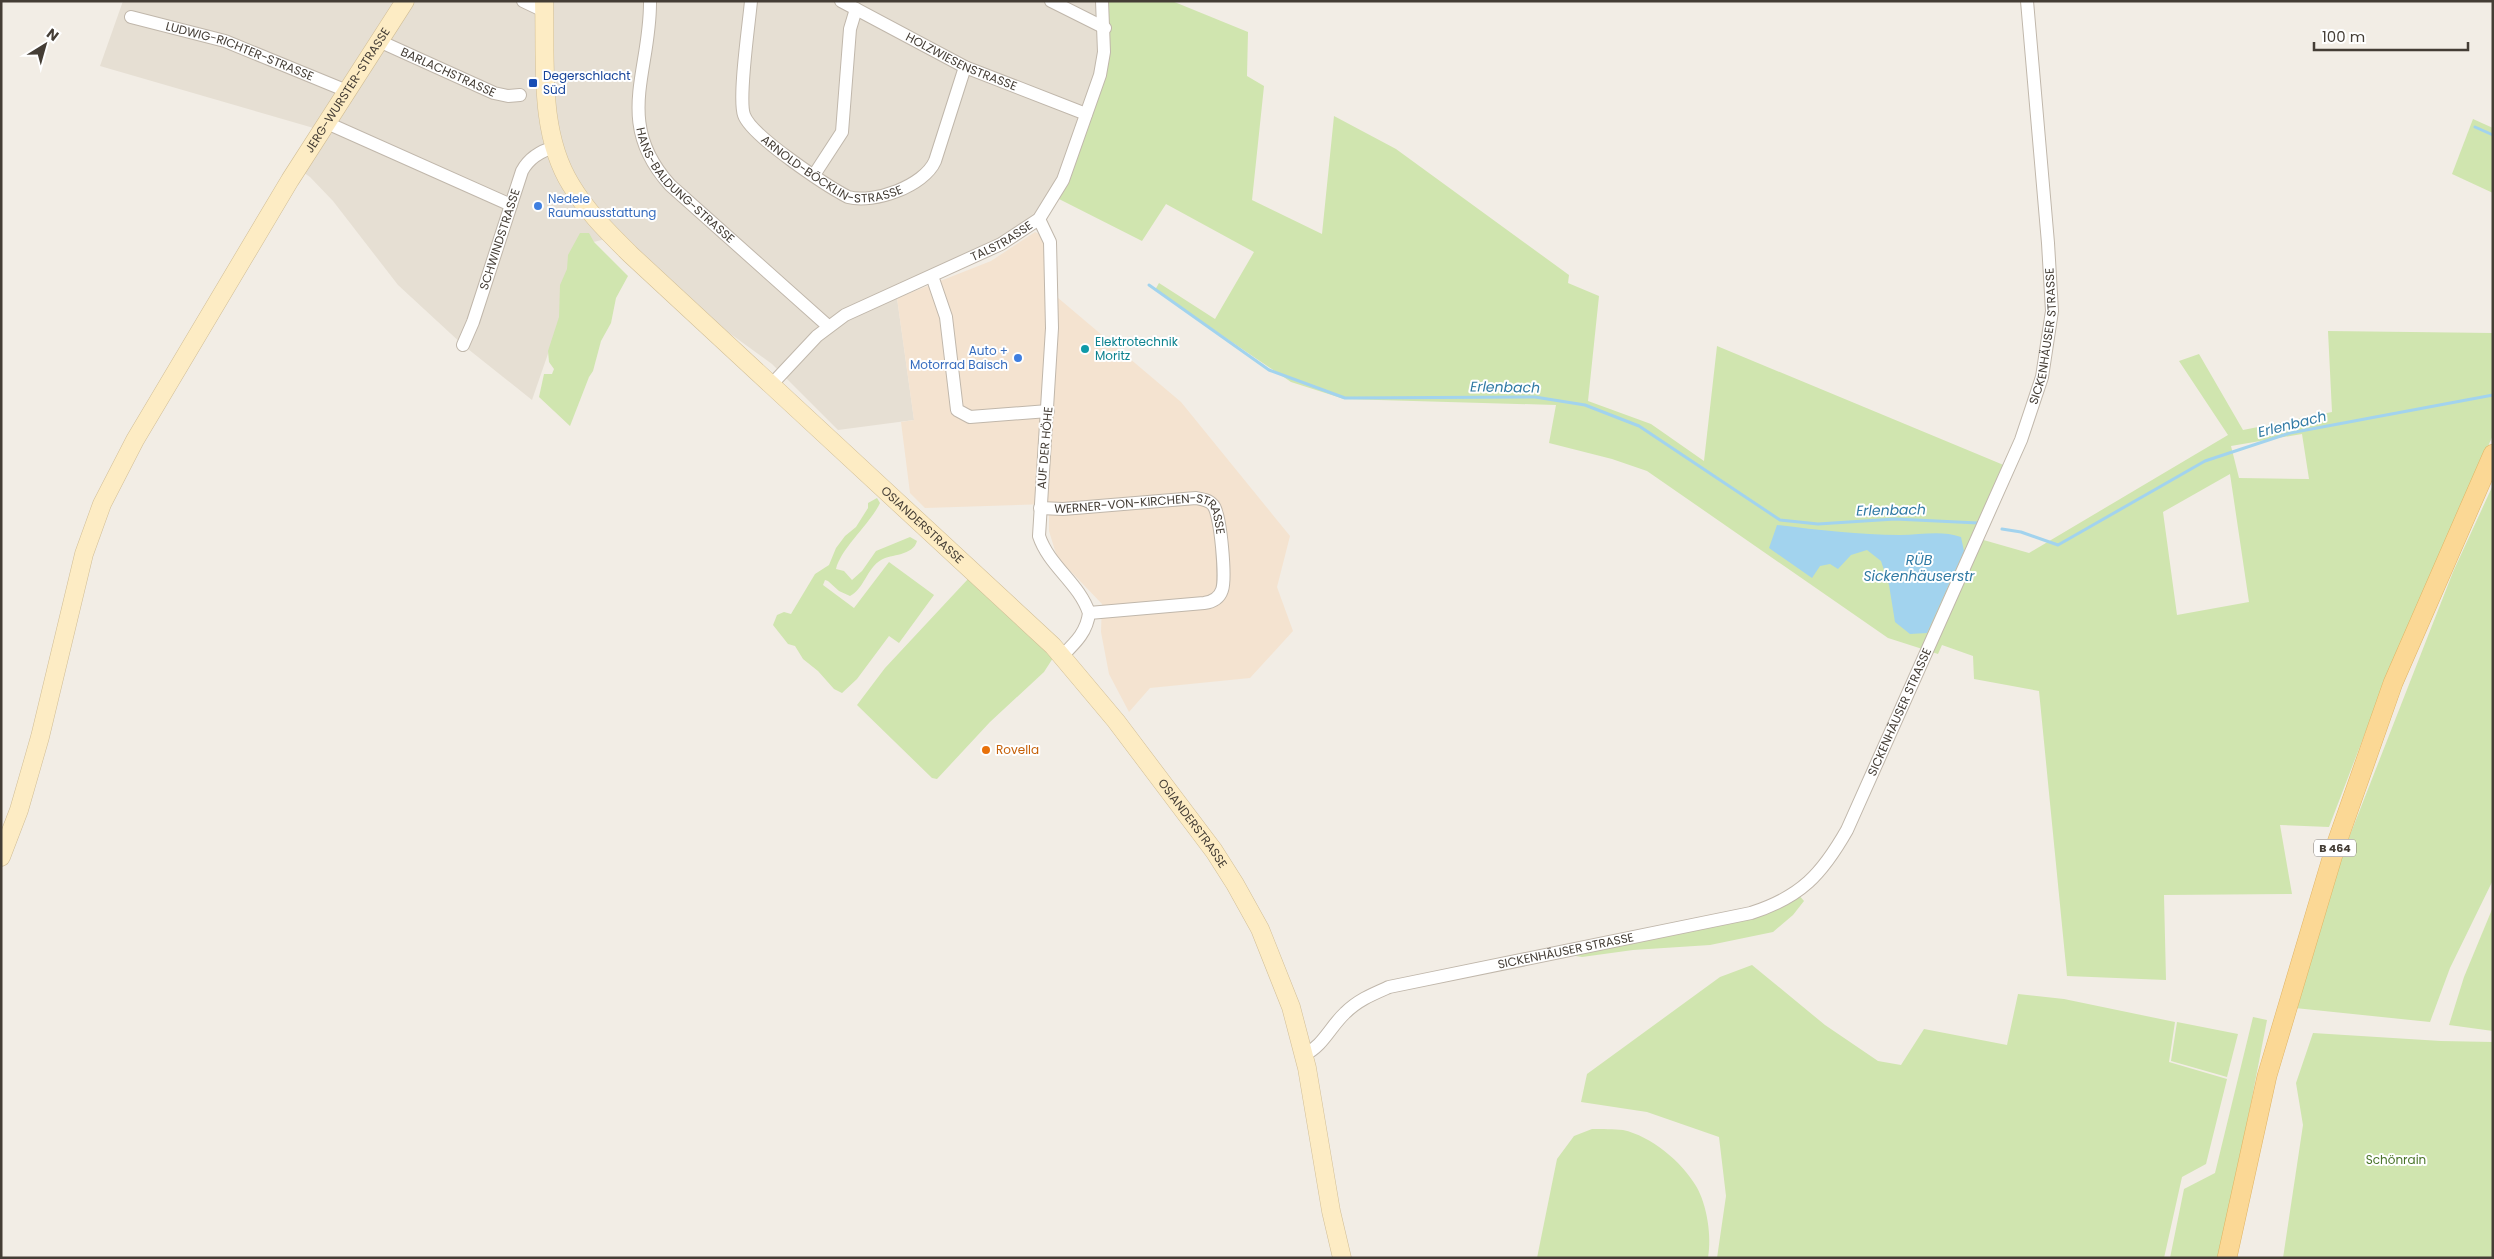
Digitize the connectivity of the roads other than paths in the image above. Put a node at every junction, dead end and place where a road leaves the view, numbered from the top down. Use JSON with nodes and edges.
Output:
{"nodes":[{"id":1,"x":405,"y":1,"type":"edge"},
{"id":2,"x":523,"y":1,"type":"edge"},
{"id":3,"x":650,"y":1,"type":"edge"},
{"id":4,"x":751,"y":1,"type":"edge"},
{"id":5,"x":841,"y":1,"type":"edge"},
{"id":6,"x":1051,"y":1,"type":"edge"},
{"id":7,"x":1102,"y":1,"type":"edge"},
{"id":8,"x":2027,"y":1,"type":"edge"},
{"id":9,"x":544,"y":6,"type":"edge"},
{"id":10,"x":856,"y":10,"type":"junction"},
{"id":11,"x":131,"y":17,"type":"dead end"},
{"id":12,"x":1104,"y":28,"type":"junction"},
{"id":13,"x":379,"y":41,"type":"junction"},
{"id":14,"x":965,"y":67,"type":"junction"},
{"id":15,"x":347,"y":91,"type":"junction"},
{"id":16,"x":520,"y":95,"type":"dead end"},
{"id":17,"x":1086,"y":114,"type":"junction"},
{"id":18,"x":327,"y":123,"type":"junction"},
{"id":19,"x":554,"y":147,"type":"junction"},
{"id":20,"x":814,"y":175,"type":"junction"},
{"id":21,"x":511,"y":205,"type":"junction"},
{"id":22,"x":1039,"y":218,"type":"junction"},
{"id":23,"x":932,"y":276,"type":"junction"},
{"id":24,"x":828,"y":326,"type":"junction"},
{"id":25,"x":463,"y":345,"type":"dead end"},
{"id":26,"x":772,"y":384,"type":"junction"},
{"id":27,"x":1048,"y":412,"type":"junction"},
{"id":28,"x":2493,"y":454,"type":"edge"},
{"id":29,"x":1040,"y":508,"type":"junction"},
{"id":30,"x":1089,"y":613,"type":"junction"},
{"id":31,"x":1062,"y":656,"type":"junction"},
{"id":32,"x":1,"y":857,"type":"edge"},
{"id":33,"x":1305,"y":1062,"type":"junction"},
{"id":34,"x":1342,"y":1258,"type":"edge"},
{"id":35,"x":2227,"y":1258,"type":"edge"}],
"edges":[{"from":1,"to":13,"type":"street","name":"JERG-WURSTER-STRASSE"},
{"from":2,"to":9,"type":"street"},
{"from":3,"to":24,"type":"street","name":"HANS-BALDUNG-STRASSE"},
{"from":4,"to":20,"type":"street","name":"ARNOLD-BÖCKLIN-STRASSE"},
{"from":5,"to":10,"type":"street","name":"HOLZWIESENSTRASSE"},
{"from":6,"to":12,"type":"street"},
{"from":7,"to":12,"type":"street","name":"TALSTRASSE"},
{"from":8,"to":33,"type":"street","name":"SICKENHÄUSER STRASSE"},
{"from":9,"to":19,"type":"street","name":"OSIANDERSTRASSE"},
{"from":10,"to":14,"type":"street","name":"HOLZWIESENSTRASSE"},
{"from":10,"to":20,"type":"street"},
{"from":11,"to":15,"type":"street","name":"LUDWIG-RICHTER-STRASSE"},
{"from":12,"to":17,"type":"street","name":"TALSTRASSE"},
{"from":13,"to":15,"type":"street","name":"JERG-WURSTER-STRASSE"},
{"from":13,"to":16,"type":"street","name":"BARLACHSTRASSE"},
{"from":14,"to":17,"type":"street","name":"HOLZWIESENSTRASSE"},
{"from":14,"to":20,"type":"street","name":"ARNOLD-BÖCKLIN-STRASSE"},
{"from":15,"to":18,"type":"street","name":"JERG-WURSTER-STRASSE"},
{"from":17,"to":22,"type":"street","name":"TALSTRASSE"},
{"from":18,"to":21,"type":"street"},
{"from":18,"to":32,"type":"street","name":"JERG-WURSTER-STRASSE"},
{"from":19,"to":21,"type":"street","name":"SCHWINDSTRASSE"},
{"from":19,"to":26,"type":"street","name":"OSIANDERSTRASSE"},
{"from":21,"to":25,"type":"street","name":"SCHWINDSTRASSE"},
{"from":22,"to":23,"type":"street","name":"TALSTRASSE"},
{"from":22,"to":27,"type":"street","name":"AUF DER HÖHE"},
{"from":23,"to":24,"type":"street","name":"TALSTRASSE"},
{"from":23,"to":27,"type":"street"},
{"from":24,"to":26,"type":"street","name":"TALSTRASSE"},
{"from":26,"to":31,"type":"street","name":"OSIANDERSTRASSE"},
{"from":27,"to":29,"type":"street","name":"AUF DER HÖHE"},
{"from":28,"to":35,"type":"main road","number":"B 464"},
{"from":29,"to":30,"type":"street","name":"AUF DER HÖHE"},
{"from":29,"to":30,"type":"street","name":"WERNER-VON-KIRCHEN-STRASSE"},
{"from":30,"to":31,"type":"street"},
{"from":31,"to":33,"type":"street","name":"OSIANDERSTRASSE"},
{"from":33,"to":34,"type":"street"}]}
